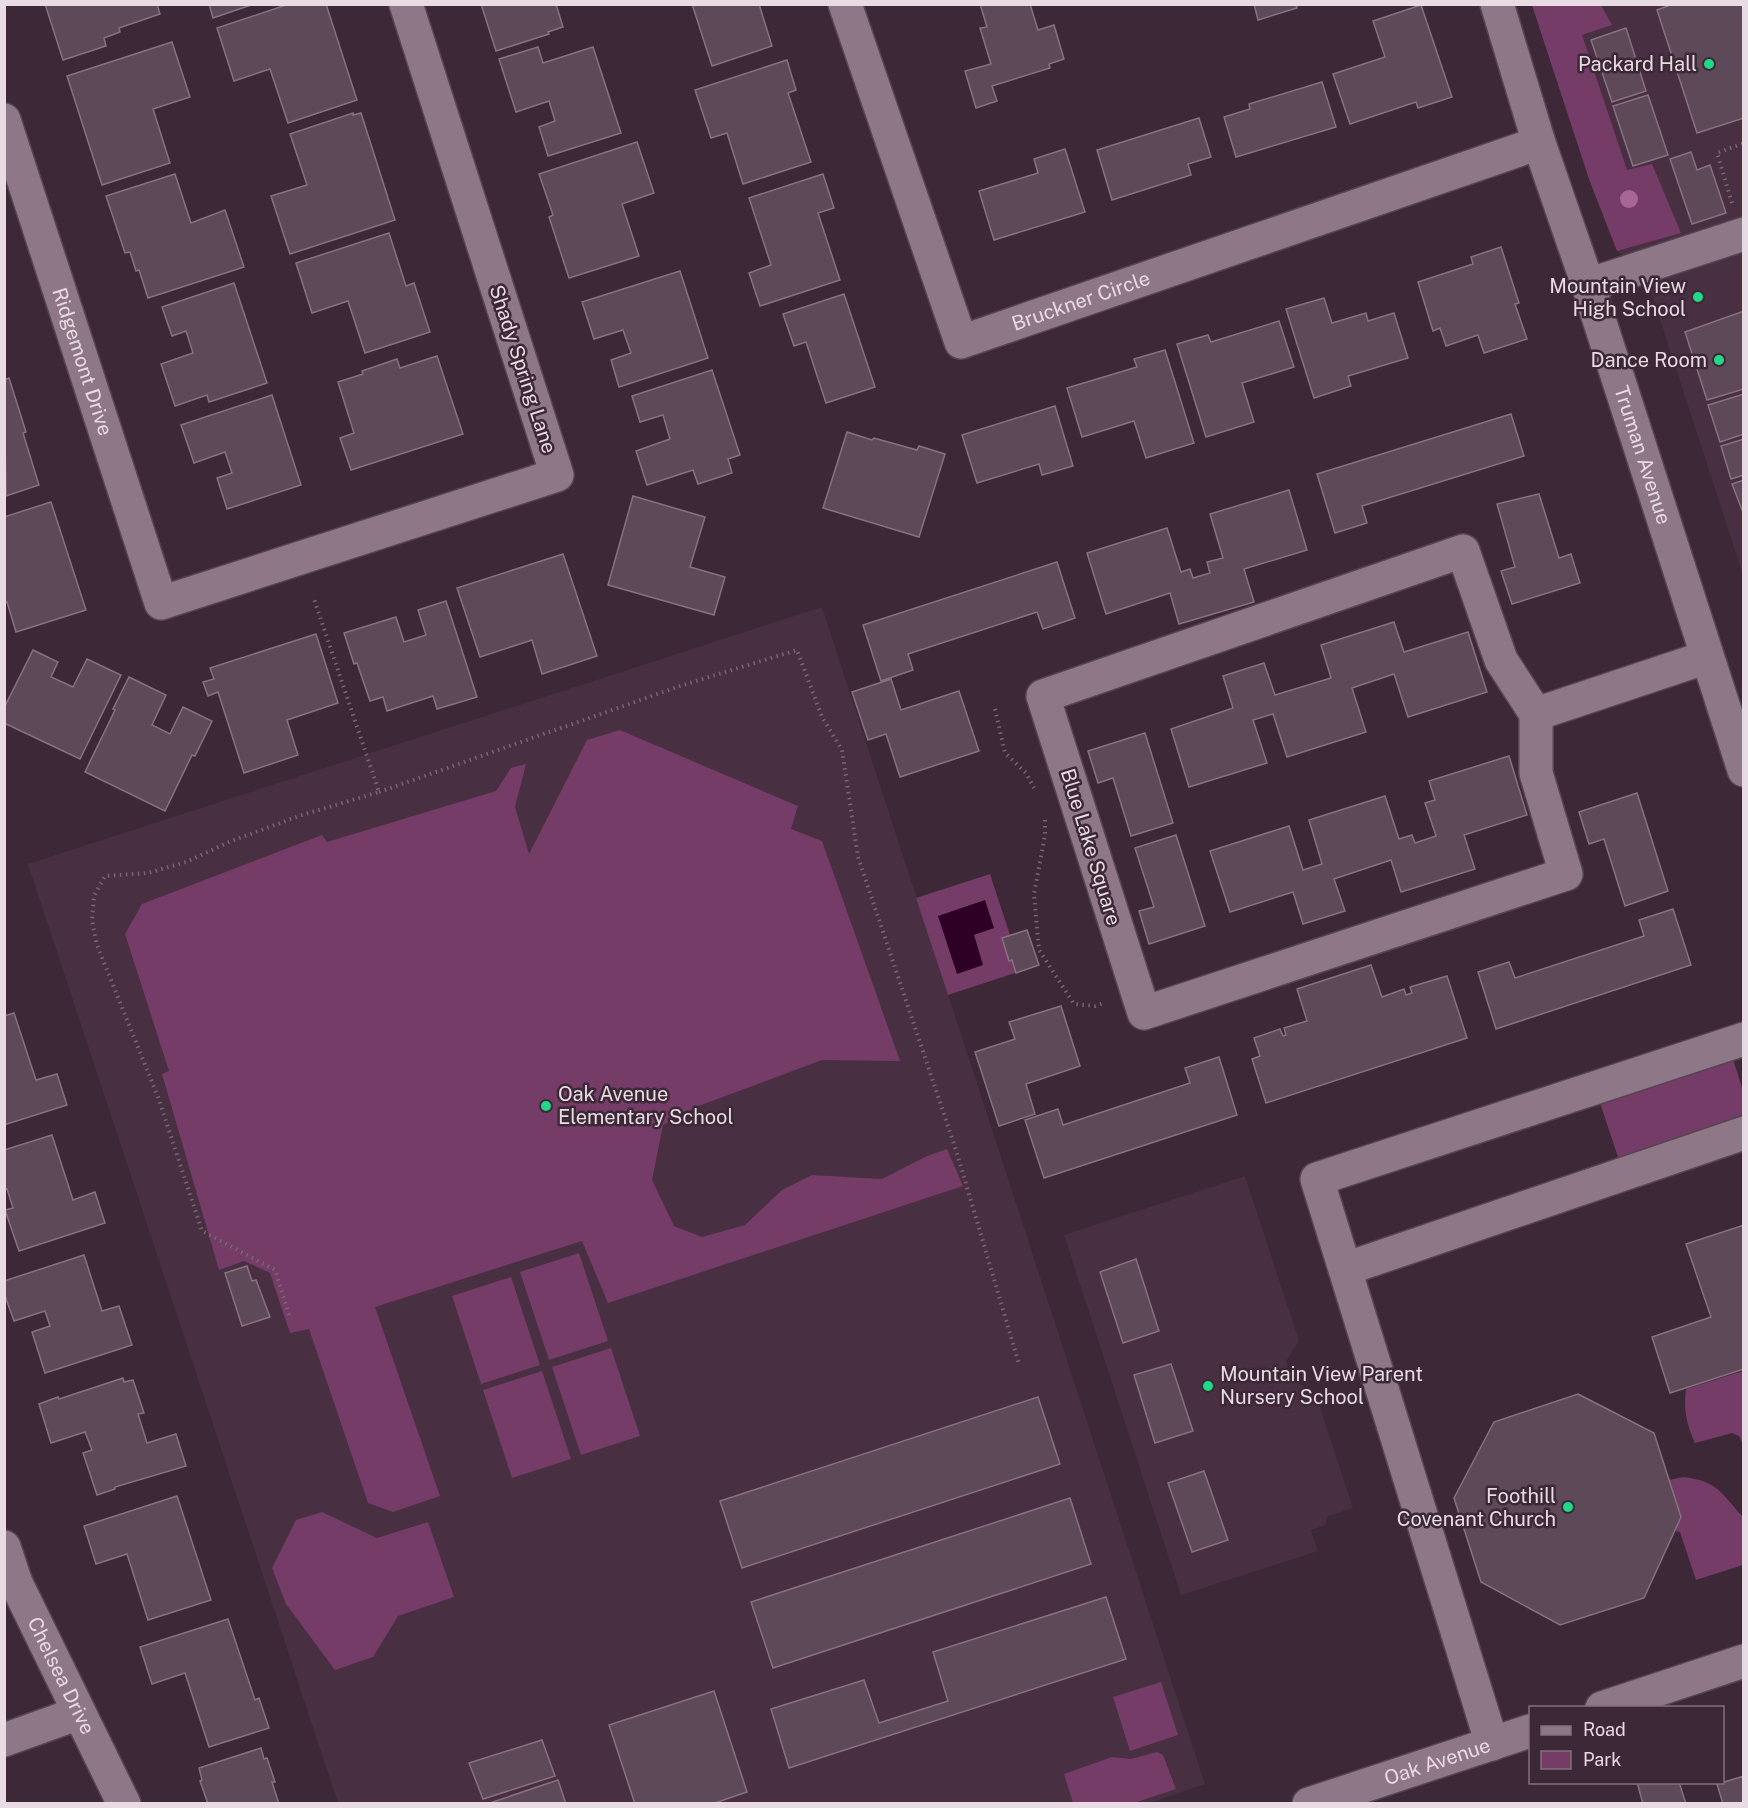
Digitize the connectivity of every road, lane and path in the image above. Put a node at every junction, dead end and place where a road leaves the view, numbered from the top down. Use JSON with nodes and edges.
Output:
{"nodes":[{"id":1,"x":406,"y":4,"type":"edge"},
{"id":2,"x":845,"y":4,"type":"edge"},
{"id":3,"x":1497,"y":4,"type":"edge"},
{"id":4,"x":4,"y":120,"type":"edge"},
{"id":5,"x":1743,"y":143,"type":"edge"},
{"id":6,"x":1539,"y":144,"type":"junction"},
{"id":7,"x":1742,"y":234,"type":"edge"},
{"id":8,"x":1588,"y":285,"type":"junction"},
{"id":9,"x":312,"y":596,"type":"dead end"},
{"id":10,"x":161,"y":603,"type":"joint"},
{"id":11,"x":1707,"y":657,"type":"junction"},
{"id":12,"x":995,"y":709,"type":"dead end"},
{"id":13,"x":1536,"y":714,"type":"junction"},
{"id":14,"x":1743,"y":770,"type":"edge"},
{"id":15,"x":1035,"y":790,"type":"dead end"},
{"id":16,"x":379,"y":792,"type":"junction"},
{"id":17,"x":1044,"y":816,"type":"dead end"},
{"id":18,"x":1136,"y":991,"type":"junction"},
{"id":19,"x":1743,"y":1039,"type":"edge"},
{"id":20,"x":1743,"y":1133,"type":"edge"},
{"id":21,"x":1345,"y":1269,"type":"junction"},
{"id":22,"x":289,"y":1315,"type":"dead end"},
{"id":23,"x":1019,"y":1364,"type":"dead end"},
{"id":24,"x":4,"y":1547,"type":"edge"},
{"id":25,"x":1743,"y":1661,"type":"edge"},
{"id":26,"x":1605,"y":1706,"type":"edge"},
{"id":27,"x":78,"y":1713,"type":"junction"},
{"id":28,"x":1529,"y":1731,"type":"edge"},
{"id":29,"x":4,"y":1740,"type":"edge"},
{"id":30,"x":1492,"y":1744,"type":"junction"},
{"id":31,"x":124,"y":1803,"type":"edge"},
{"id":32,"x":1309,"y":1803,"type":"edge"}],
"edges":[{"from":1,"to":10,"type":"street","name":"Shady Spring Lane"},
{"from":2,"to":6,"type":"street","name":"Bruckner Circle"},
{"from":3,"to":6,"type":"street","name":"Truman Avenue"},
{"from":4,"to":10,"type":"street","name":"Ridgemont Drive"},
{"from":5,"to":7,"type":"path"},
{"from":6,"to":8,"type":"street","name":"Truman Avenue"},
{"from":7,"to":8,"type":"street"},
{"from":8,"to":11,"type":"street","name":"Truman Avenue"},
{"from":9,"to":16,"type":"path"},
{"from":11,"to":13,"type":"street"},
{"from":11,"to":14,"type":"street","name":"Truman Avenue"},
{"from":12,"to":15,"type":"path"},
{"from":13,"to":18,"type":"street","name":"Blue Lake Square"},
{"from":13,"to":18,"type":"street","name":"Blue Lake Square"},
{"from":16,"to":22,"type":"path"},
{"from":16,"to":23,"type":"path"},
{"from":17,"to":18,"type":"path"},
{"from":19,"to":21,"type":"street"},
{"from":20,"to":21,"type":"street"},
{"from":21,"to":30,"type":"street"},
{"from":24,"to":27,"type":"street","name":"Chelsea Drive"},
{"from":25,"to":26,"type":"street"},
{"from":27,"to":29,"type":"street"},
{"from":27,"to":31,"type":"street","name":"Chelsea Drive"},
{"from":28,"to":30,"type":"street","name":"Oak Avenue"},
{"from":30,"to":32,"type":"street","name":"Oak Avenue"}]}
